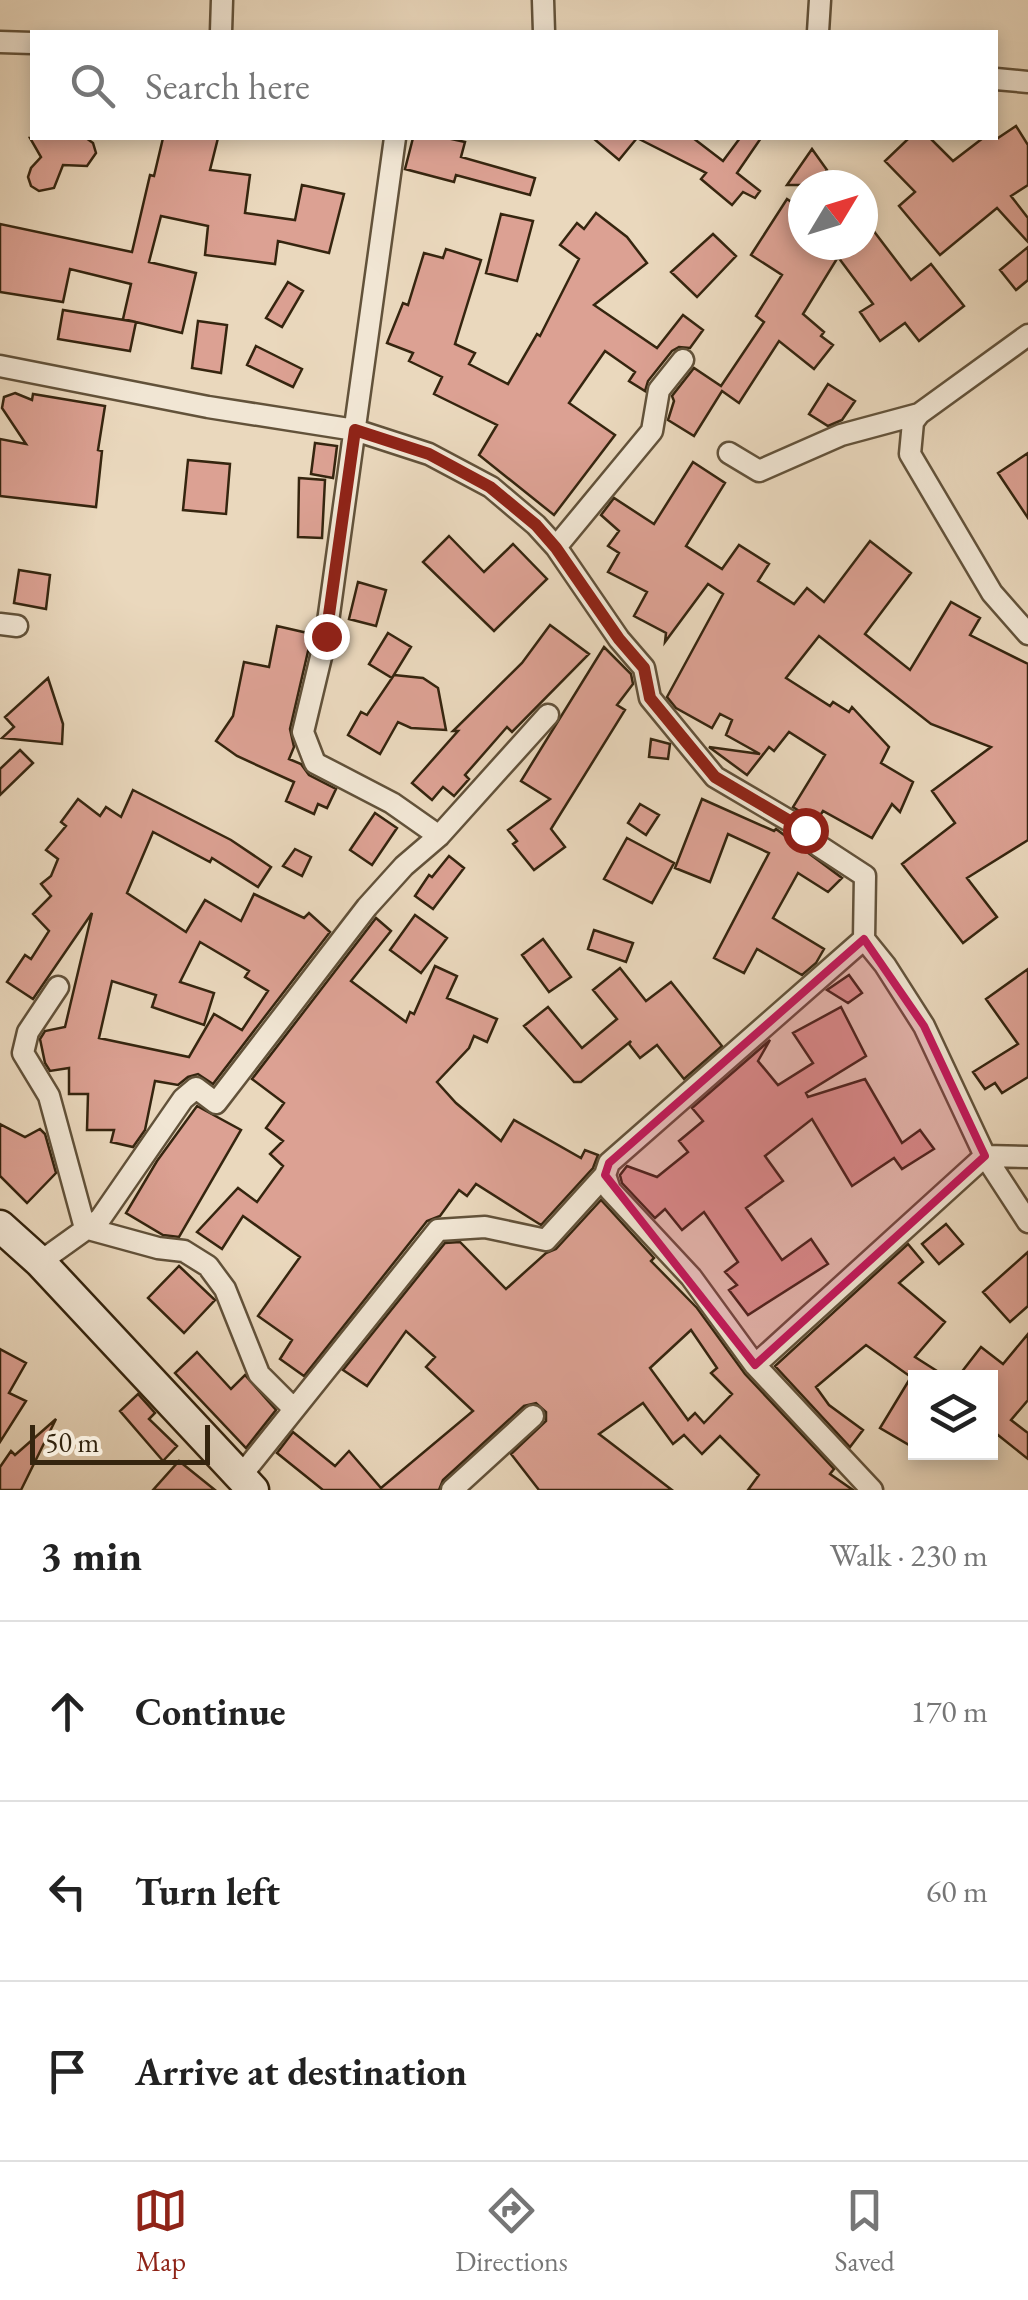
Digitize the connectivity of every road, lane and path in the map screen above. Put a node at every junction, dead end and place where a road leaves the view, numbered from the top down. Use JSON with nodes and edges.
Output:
{"nodes":[{"id":1,"x":222,"y":0,"type":"edge"},
{"id":2,"x":544,"y":0,"type":"edge"},
{"id":3,"x":820,"y":0,"type":"edge"},
{"id":4,"x":221,"y":30,"type":"edge"},
{"id":5,"x":544,"y":30,"type":"edge"},
{"id":6,"x":818,"y":30,"type":"edge"},
{"id":7,"x":0,"y":42,"type":"edge"},
{"id":8,"x":30,"y":42,"type":"edge"},
{"id":9,"x":998,"y":80,"type":"edge"},
{"id":10,"x":1028,"y":82,"type":"edge"},
{"id":11,"x":395,"y":140,"type":"edge"},
{"id":12,"x":1028,"y":334,"type":"edge"},
{"id":13,"x":683,"y":360,"type":"dead end"},
{"id":14,"x":0,"y":366,"type":"edge"},
{"id":15,"x":919,"y":414,"type":"junction"},
{"id":16,"x":355,"y":430,"type":"junction"},
{"id":17,"x":729,"y":453,"type":"dead end"},
{"id":18,"x":556,"y":548,"type":"junction"},
{"id":19,"x":1028,"y":634,"type":"edge"},
{"id":20,"x":548,"y":715,"type":"dead end"},
{"id":21,"x":439,"y":836,"type":"junction"},
{"id":22,"x":864,"y":939,"type":"junction"},
{"id":23,"x":58,"y":987,"type":"dead end"},
{"id":24,"x":985,"y":1156,"type":"junction"},
{"id":25,"x":1028,"y":1157,"type":"edge"},
{"id":26,"x":605,"y":1175,"type":"junction"},
{"id":27,"x":1028,"y":1222,"type":"edge"},
{"id":28,"x":0,"y":1226,"type":"edge"},
{"id":29,"x":85,"y":1228,"type":"junction"},
{"id":30,"x":40,"y":1262,"type":"junction"},
{"id":31,"x":755,"y":1364,"type":"junction"},
{"id":32,"x":294,"y":1409,"type":"junction"},
{"id":33,"x":533,"y":1416,"type":"dead end"},
{"id":34,"x":246,"y":1483,"type":"edge"},
{"id":35,"x":452,"y":1490,"type":"edge"},
{"id":36,"x":872,"y":1490,"type":"edge"}],
"edges":[{"from":1,"to":4,"type":"street"},
{"from":2,"to":5,"type":"street"},
{"from":3,"to":6,"type":"street"},
{"from":7,"to":8,"type":"street"},
{"from":9,"to":10,"type":"street"},
{"from":11,"to":16,"type":"street"},
{"from":12,"to":15,"type":"street"},
{"from":13,"to":18,"type":"street"},
{"from":14,"to":16,"type":"street"},
{"from":15,"to":17,"type":"street"},
{"from":15,"to":19,"type":"street"},
{"from":16,"to":18,"type":"street"},
{"from":16,"to":21,"type":"street"},
{"from":18,"to":22,"type":"street"},
{"from":20,"to":21,"type":"street"},
{"from":21,"to":29,"type":"street"},
{"from":22,"to":24,"type":"street"},
{"from":22,"to":26,"type":"street"},
{"from":23,"to":29,"type":"street"},
{"from":24,"to":25,"type":"street"},
{"from":24,"to":27,"type":"street"},
{"from":24,"to":31,"type":"street"},
{"from":26,"to":31,"type":"street"},
{"from":26,"to":32,"type":"street"},
{"from":28,"to":30,"type":"street"},
{"from":29,"to":30,"type":"street"},
{"from":29,"to":32,"type":"street"},
{"from":30,"to":34,"type":"street"},
{"from":31,"to":36,"type":"street"},
{"from":32,"to":34,"type":"street"},
{"from":33,"to":35,"type":"street"}]}
